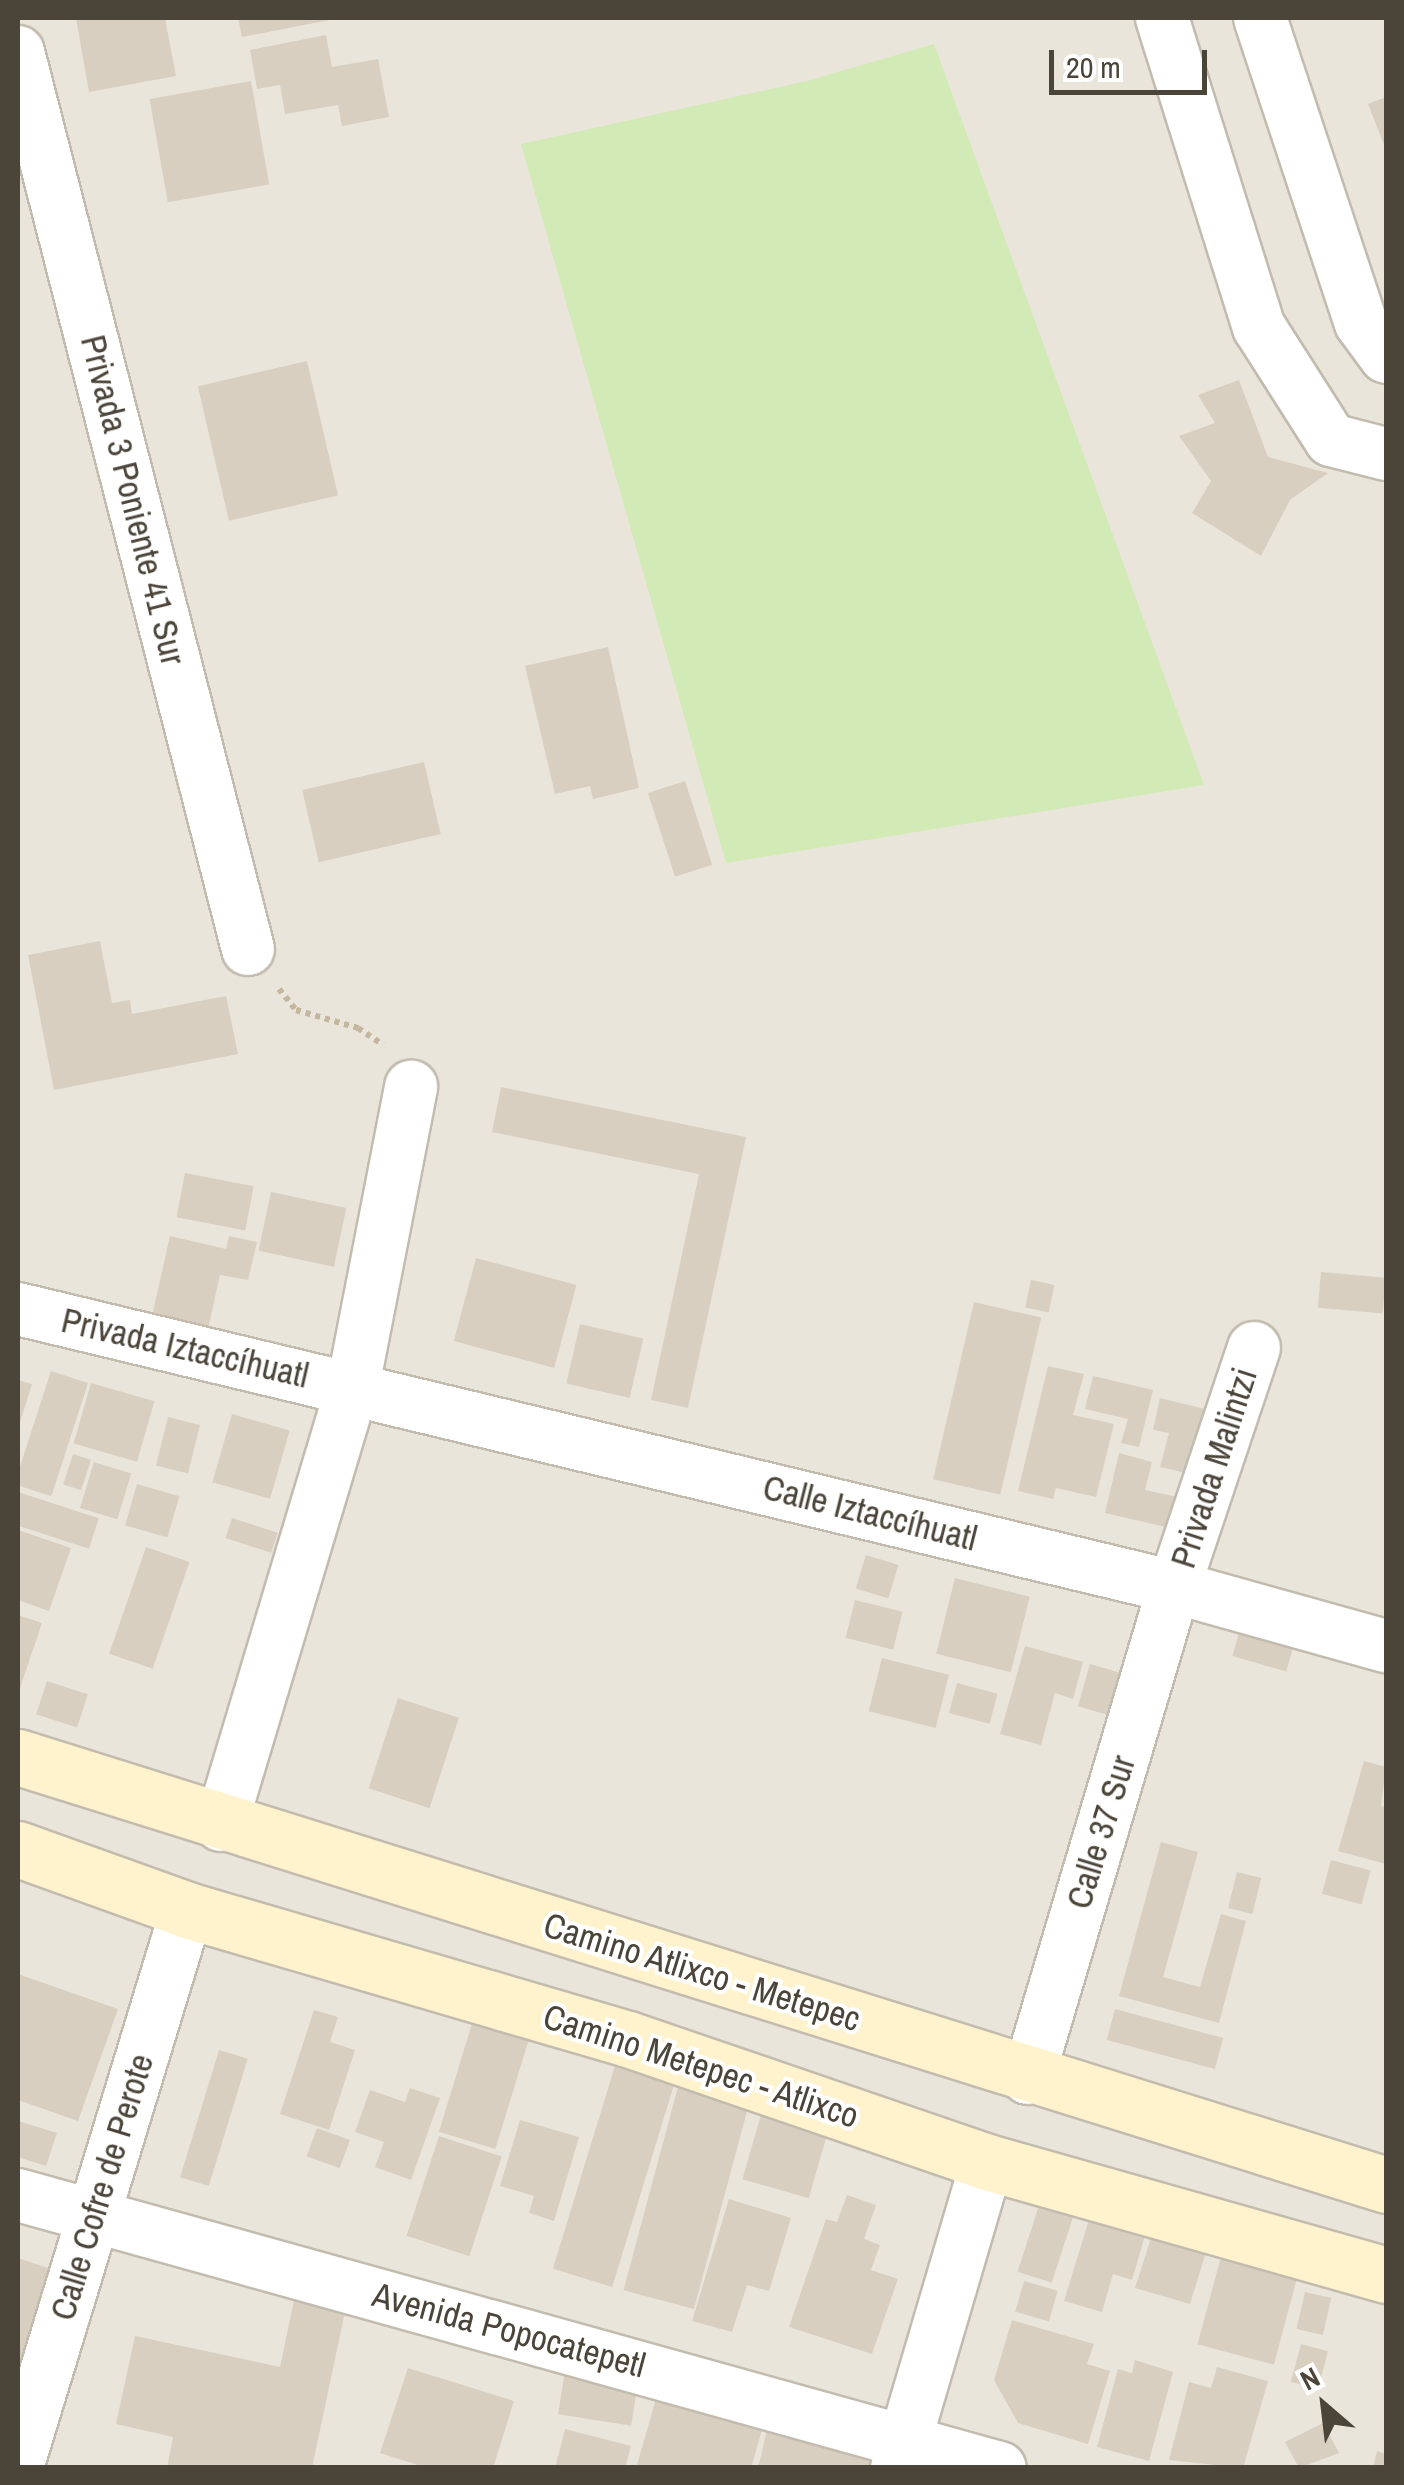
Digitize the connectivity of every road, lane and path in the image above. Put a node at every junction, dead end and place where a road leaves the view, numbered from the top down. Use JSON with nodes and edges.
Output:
{"nodes":[{"id":1,"x":1162,"y":18,"type":"edge"},
{"id":2,"x":1260,"y":18,"type":"edge"},
{"id":3,"x":18,"y":52,"type":"edge"},
{"id":4,"x":1386,"y":358,"type":"edge"},
{"id":5,"x":1386,"y":454,"type":"edge"},
{"id":6,"x":248,"y":949,"type":"joint"},
{"id":7,"x":411,"y":1087,"type":"joint"},
{"id":8,"x":18,"y":1309,"type":"edge"},
{"id":9,"x":1254,"y":1348,"type":"dead end"},
{"id":10,"x":353,"y":1386,"type":"junction"},
{"id":11,"x":1174,"y":1587,"type":"junction"},
{"id":12,"x":1386,"y":1646,"type":"edge"},
{"id":13,"x":18,"y":1757,"type":"edge"},
{"id":14,"x":221,"y":1825,"type":"junction"},
{"id":15,"x":18,"y":1850,"type":"edge"},
{"id":16,"x":187,"y":1910,"type":"junction"},
{"id":17,"x":1028,"y":2078,"type":"junction"},
{"id":18,"x":987,"y":2162,"type":"junction"},
{"id":19,"x":1386,"y":2186,"type":"edge"},
{"id":20,"x":18,"y":2195,"type":"edge"},
{"id":21,"x":92,"y":2217,"type":"junction"},
{"id":22,"x":1386,"y":2275,"type":"edge"},
{"id":23,"x":900,"y":2452,"type":"edge"},
{"id":24,"x":18,"y":2464,"type":"edge"},
{"id":25,"x":1000,"y":2468,"type":"edge"}],
"edges":[{"from":1,"to":5,"type":"street"},
{"from":2,"to":4,"type":"street"},
{"from":3,"to":6,"type":"street","name":"Privada 3 Poniente 41 Sur"},
{"from":6,"to":7,"type":"path"},
{"from":7,"to":10,"type":"street"},
{"from":8,"to":10,"type":"street","name":"Privada Iztaccíhuatl"},
{"from":9,"to":11,"type":"street","name":"Privada Malintzi"},
{"from":10,"to":11,"type":"street","name":"Calle Iztaccíhuatl"},
{"from":10,"to":14,"type":"street"},
{"from":11,"to":12,"type":"street","name":"Calle Iztaccíhuatl"},
{"from":11,"to":17,"type":"street","name":"Calle 37 Sur"},
{"from":13,"to":14,"type":"main road","name":"Camino Atlixco - Metepec"},
{"from":14,"to":17,"type":"main road","name":"Camino Atlixco - Metepec"},
{"from":15,"to":16,"type":"main road","name":"Camino Metepec - Atlixco"},
{"from":16,"to":18,"type":"main road","name":"Camino Metepec - Atlixco"},
{"from":16,"to":21,"type":"street","name":"Calle Cofre de Perote"},
{"from":17,"to":19,"type":"main road","name":"Camino Atlixco - Metepec"},
{"from":18,"to":22,"type":"main road","name":"Camino Metepec - Atlixco"},
{"from":18,"to":23,"type":"street"},
{"from":20,"to":21,"type":"street","name":"Avenida Popocatepetl"},
{"from":21,"to":23,"type":"street","name":"Avenida Popocatepetl"},
{"from":21,"to":24,"type":"street","name":"Calle Cofre de Perote"},
{"from":23,"to":25,"type":"street","name":"Avenida Popocatepetl"}]}
